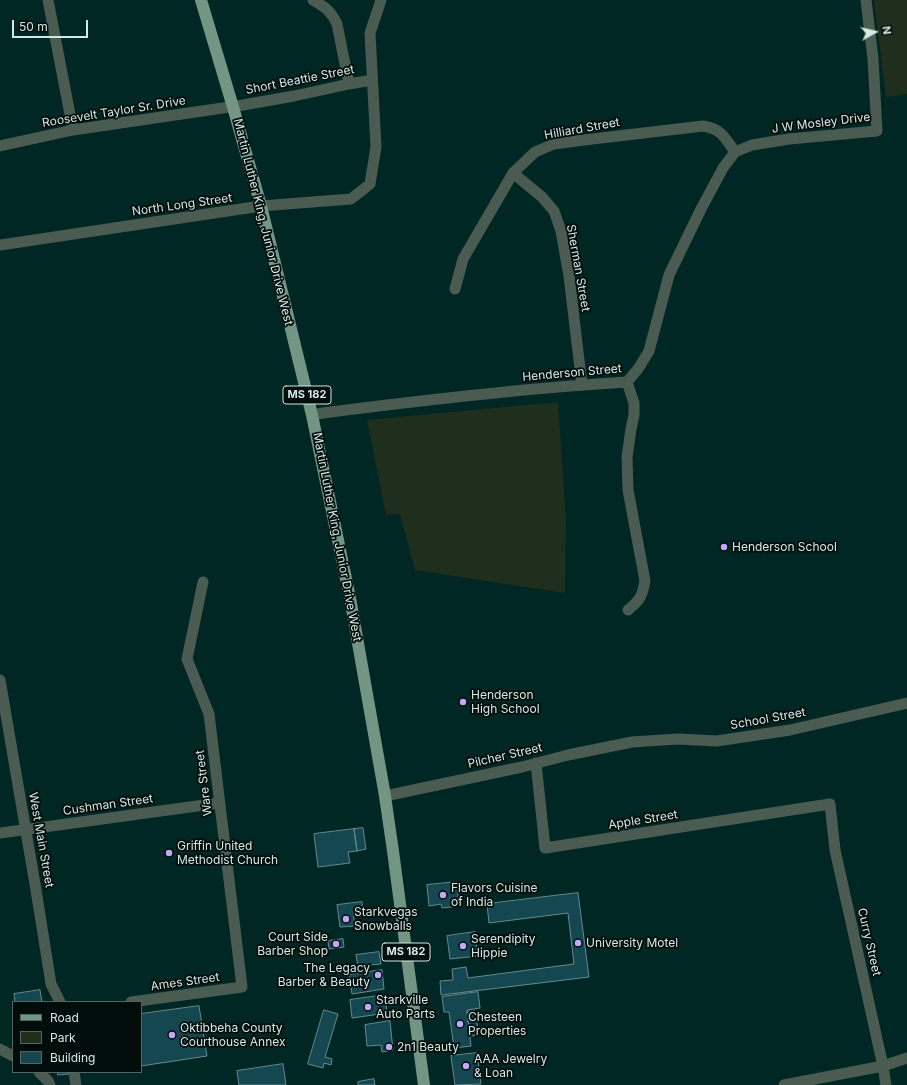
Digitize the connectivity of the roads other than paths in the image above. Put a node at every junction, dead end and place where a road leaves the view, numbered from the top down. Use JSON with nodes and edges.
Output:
{"nodes":[{"id":1,"x":48,"y":0,"type":"edge"},
{"id":2,"x":201,"y":0,"type":"edge"},
{"id":3,"x":314,"y":0,"type":"edge"},
{"id":4,"x":381,"y":0,"type":"edge"},
{"id":5,"x":866,"y":0,"type":"edge"},
{"id":6,"x":372,"y":80,"type":"junction"},
{"id":7,"x":349,"y":84,"type":"junction"},
{"id":8,"x":233,"y":107,"type":"junction"},
{"id":9,"x":73,"y":130,"type":"junction"},
{"id":10,"x":0,"y":146,"type":"edge"},
{"id":11,"x":735,"y":152,"type":"junction"},
{"id":12,"x":513,"y":173,"type":"junction"},
{"id":13,"x":261,"y":206,"type":"junction"},
{"id":14,"x":0,"y":245,"type":"edge"},
{"id":15,"x":455,"y":289,"type":"dead end"},
{"id":16,"x":627,"y":382,"type":"junction"},
{"id":17,"x":582,"y":385,"type":"junction"},
{"id":18,"x":312,"y":415,"type":"junction"},
{"id":19,"x":203,"y":582,"type":"dead end"},
{"id":20,"x":628,"y":610,"type":"dead end"},
{"id":21,"x":0,"y":680,"type":"edge"},
{"id":22,"x":907,"y":703,"type":"edge"},
{"id":23,"x":632,"y":742,"type":"joint"},
{"id":24,"x":536,"y":763,"type":"junction"},
{"id":25,"x":385,"y":796,"type":"junction"},
{"id":26,"x":220,"y":803,"type":"junction"},
{"id":27,"x":830,"y":804,"type":"joint"},
{"id":28,"x":25,"y":829,"type":"junction"},
{"id":29,"x":0,"y":833,"type":"edge"},
{"id":30,"x":242,"y":987,"type":"joint"},
{"id":31,"x":60,"y":1001,"type":"edge"},
{"id":32,"x":138,"y":1001,"type":"edge"},
{"id":33,"x":0,"y":1049,"type":"edge"},
{"id":34,"x":12,"y":1055,"type":"edge"},
{"id":35,"x":907,"y":1058,"type":"edge"},
{"id":36,"x":883,"y":1066,"type":"junction"},
{"id":37,"x":40,"y":1073,"type":"edge"},
{"id":38,"x":74,"y":1073,"type":"edge"},
{"id":39,"x":50,"y":1085,"type":"edge"},
{"id":40,"x":76,"y":1085,"type":"edge"},
{"id":41,"x":424,"y":1085,"type":"edge"},
{"id":42,"x":784,"y":1085,"type":"edge"},
{"id":43,"x":886,"y":1085,"type":"edge"}],
"edges":[{"from":1,"to":9,"type":"street"},
{"from":2,"to":8,"type":"main road","name":"Martin Luther King, Junior Drive West","number":"MS 182"},
{"from":3,"to":7,"type":"street"},
{"from":4,"to":6,"type":"street","name":"North Long Street"},
{"from":5,"to":11,"type":"street","name":"J W Mosley Drive"},
{"from":6,"to":7,"type":"street","name":"Short Beattie Street"},
{"from":6,"to":13,"type":"street","name":"North Long Street"},
{"from":7,"to":8,"type":"street","name":"Short Beattie Street"},
{"from":8,"to":9,"type":"street","name":"Roosevelt Taylor Sr. Drive"},
{"from":8,"to":13,"type":"main road","name":"Martin Luther King, Junior Drive West","number":"MS 182"},
{"from":9,"to":10,"type":"street","name":"Roosevelt Taylor Sr. Drive"},
{"from":11,"to":12,"type":"street","name":"Hilliard Street"},
{"from":11,"to":16,"type":"street","name":"Henderson Street"},
{"from":12,"to":15,"type":"street","name":"Hilliard Street"},
{"from":12,"to":17,"type":"street","name":"Sherman Street"},
{"from":13,"to":14,"type":"street","name":"North Long Street"},
{"from":13,"to":18,"type":"main road","name":"Martin Luther King, Junior Drive West","number":"MS 182"},
{"from":16,"to":17,"type":"street","name":"Henderson Street"},
{"from":16,"to":20,"type":"street"},
{"from":17,"to":18,"type":"street","name":"Henderson Street"},
{"from":18,"to":25,"type":"main road","name":"Martin Luther King, Junior Drive West","number":"MS 182"},
{"from":19,"to":26,"type":"street","name":"Ware Street"},
{"from":21,"to":28,"type":"street","name":"West Main Street"},
{"from":22,"to":23,"type":"street","name":"School Street"},
{"from":23,"to":24,"type":"street","name":"Pilcher Street"},
{"from":24,"to":25,"type":"street","name":"Pilcher Street"},
{"from":24,"to":27,"type":"street","name":"Apple Street"},
{"from":25,"to":41,"type":"main road","name":"Martin Luther King, Junior Drive West","number":"MS 182"},
{"from":26,"to":28,"type":"street","name":"Cushman Street"},
{"from":26,"to":30,"type":"street","name":"Ware Street"},
{"from":27,"to":36,"type":"street","name":"Curry Street"},
{"from":28,"to":29,"type":"street","name":"Cushman Street"},
{"from":28,"to":31,"type":"street","name":"West Main Street"},
{"from":30,"to":32,"type":"street","name":"Ames Street"},
{"from":33,"to":34,"type":"street"},
{"from":35,"to":36,"type":"street"},
{"from":36,"to":42,"type":"street"},
{"from":36,"to":43,"type":"street","name":"Curry Street"},
{"from":37,"to":39,"type":"street"},
{"from":38,"to":40,"type":"street"}]}
